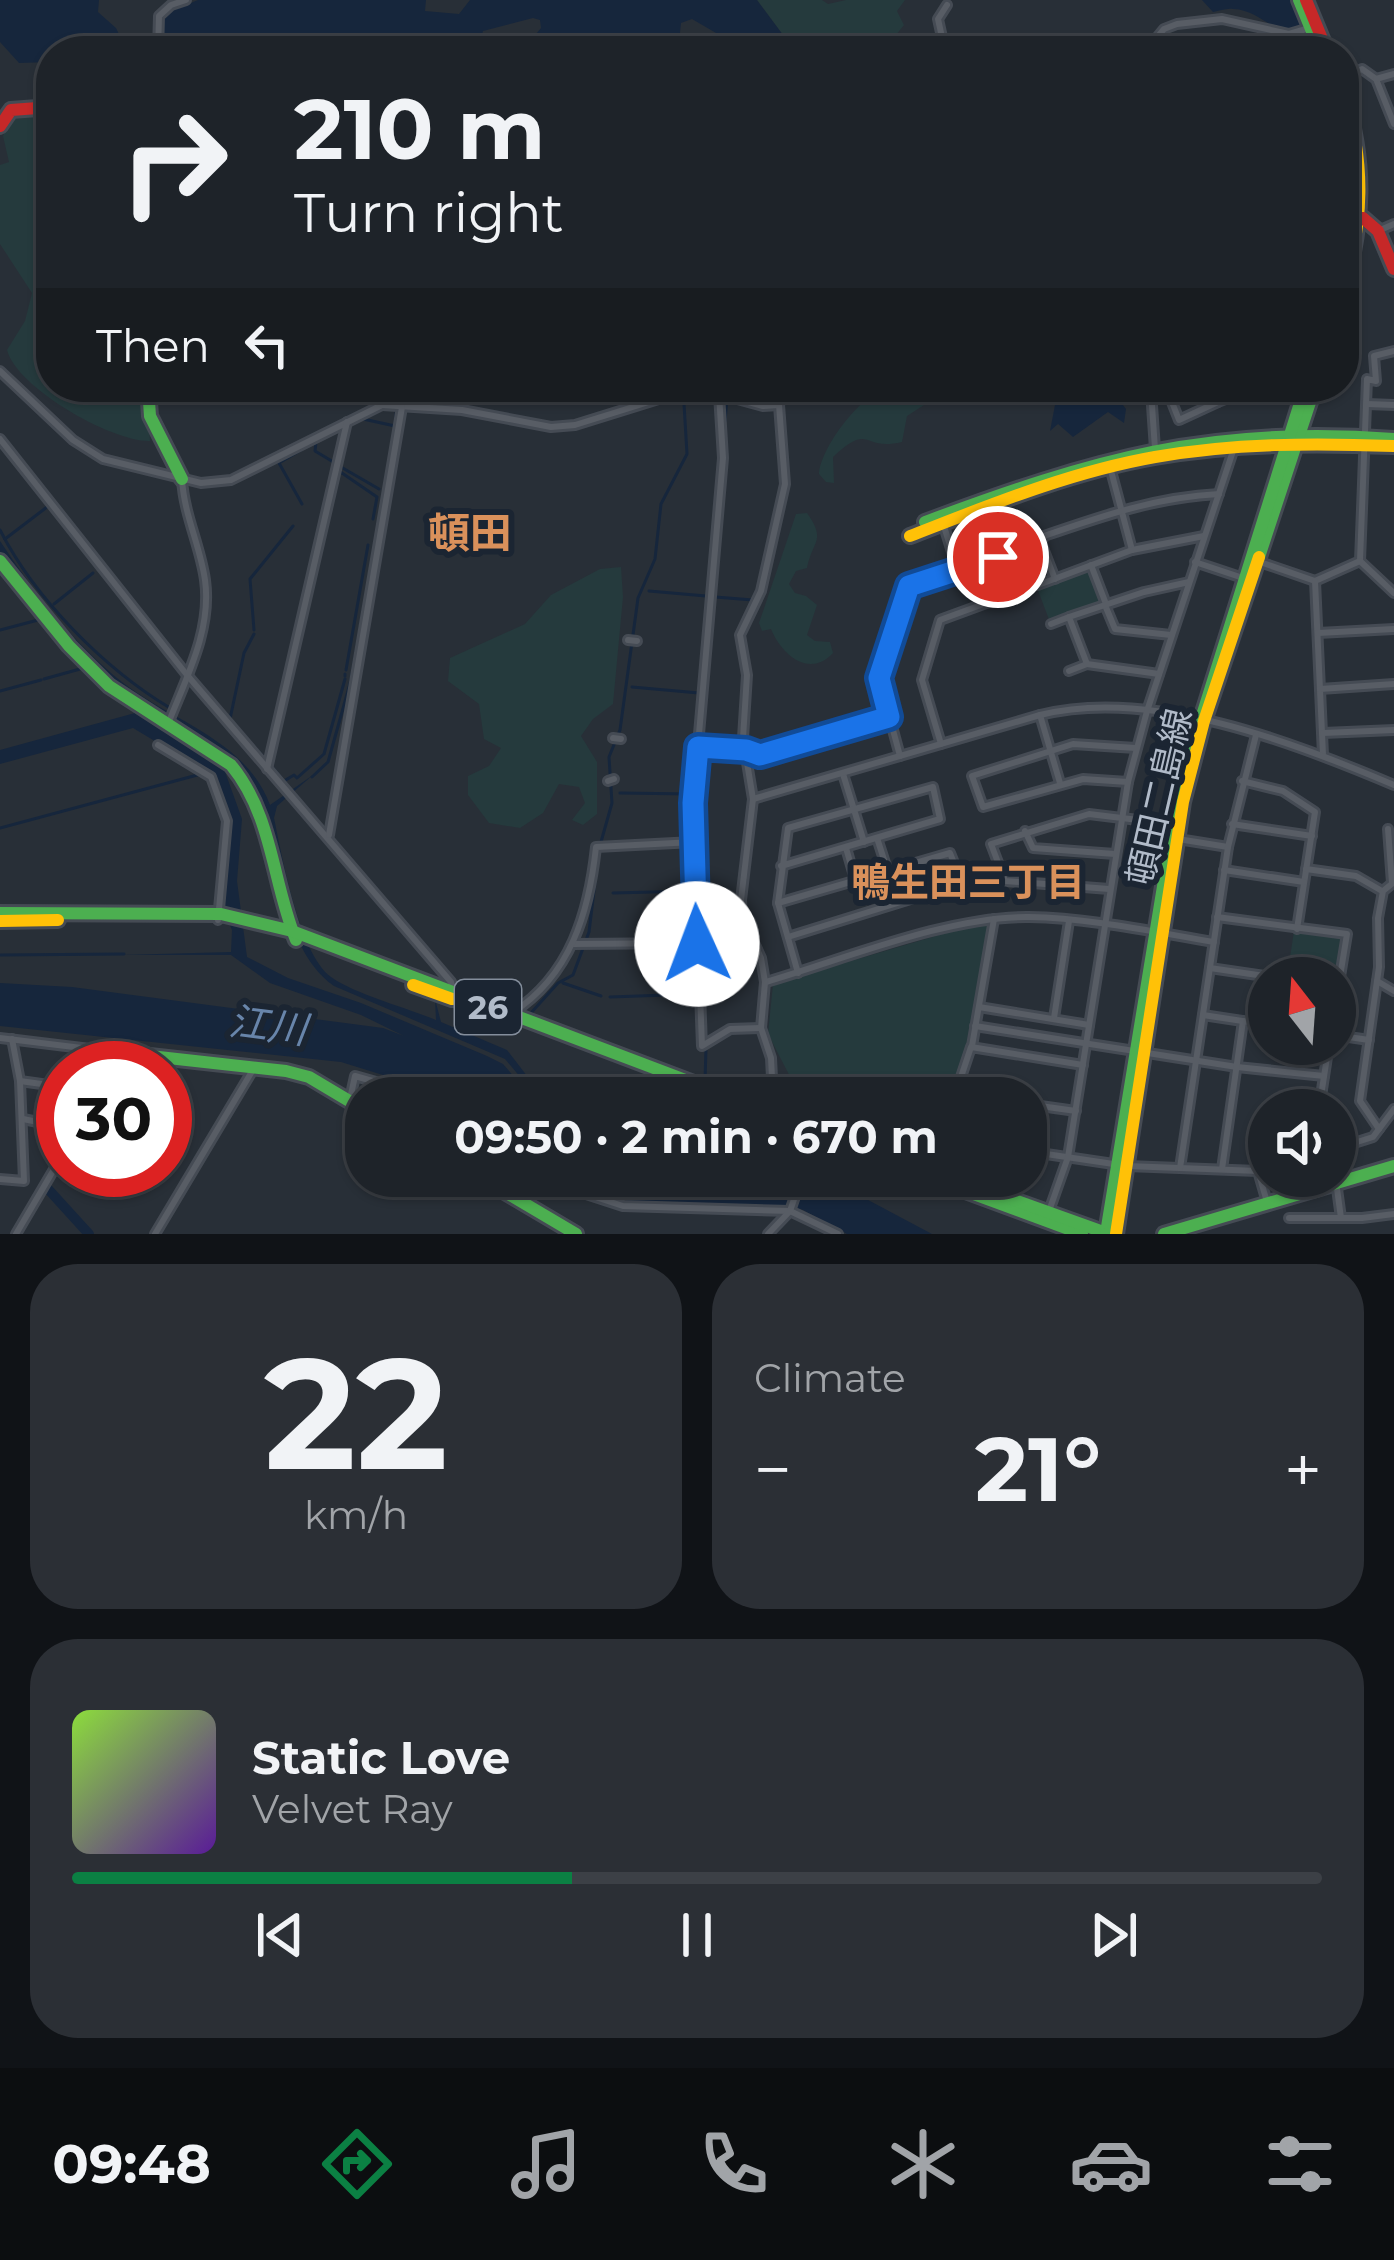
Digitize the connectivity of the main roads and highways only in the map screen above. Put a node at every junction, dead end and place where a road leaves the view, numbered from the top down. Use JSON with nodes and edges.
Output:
{"nodes":[{"id":1,"x":1303,"y":0,"type":"edge"},
{"id":2,"x":1317,"y":36,"type":"edge"},
{"id":3,"x":36,"y":108,"type":"edge"},
{"id":4,"x":0,"y":126,"type":"edge"},
{"id":5,"x":1359,"y":198,"type":"edge"},
{"id":6,"x":1363,"y":218,"type":"junction"},
{"id":7,"x":1359,"y":233,"type":"edge"},
{"id":8,"x":1394,"y":269,"type":"edge"},
{"id":9,"x":150,"y":402,"type":"edge"},
{"id":10,"x":1301,"y":402,"type":"edge"},
{"id":11,"x":1309,"y":402,"type":"edge"},
{"id":12,"x":1292,"y":442,"type":"junction"},
{"id":13,"x":1394,"y":443,"type":"edge"},
{"id":14,"x":182,"y":479,"type":"road end"},
{"id":15,"x":925,"y":522,"type":"dead end"},
{"id":16,"x":910,"y":536,"type":"dead end"},
{"id":17,"x":0,"y":561,"type":"edge"},
{"id":18,"x":1201,"y":720,"type":"junction"},
{"id":19,"x":0,"y":917,"type":"edge"},
{"id":20,"x":1157,"y":933,"type":"junction"},
{"id":21,"x":294,"y":935,"type":"junction"},
{"id":22,"x":452,"y":996,"type":"junction"},
{"id":23,"x":192,"y":1061,"type":"edge"},
{"id":24,"x":659,"y":1077,"type":"edge"},
{"id":25,"x":676,"y":1077,"type":"edge"},
{"id":26,"x":345,"y":1100,"type":"edge"},
{"id":27,"x":1394,"y":1173,"type":"edge"},
{"id":28,"x":1356,"y":1179,"type":"edge"},
{"id":29,"x":514,"y":1197,"type":"edge"},
{"id":30,"x":981,"y":1197,"type":"edge"},
{"id":31,"x":993,"y":1197,"type":"edge"},
{"id":32,"x":1294,"y":1197,"type":"edge"},
{"id":33,"x":1269,"y":1206,"type":"junction"},
{"id":34,"x":1050,"y":1223,"type":"edge"},
{"id":35,"x":577,"y":1234,"type":"edge"},
{"id":36,"x":1082,"y":1234,"type":"edge"},
{"id":37,"x":1109,"y":1234,"type":"edge"},
{"id":38,"x":1164,"y":1234,"type":"edge"},
{"id":39,"x":1190,"y":1234,"type":"edge"}],
"edges":[{"from":1,"to":2,"type":"main road"},
{"from":3,"to":4,"type":"main road"},
{"from":5,"to":6,"type":"main road"},
{"from":6,"to":7,"type":"main road"},
{"from":6,"to":8,"type":"main road"},
{"from":9,"to":14,"type":"main road"},
{"from":10,"to":12,"type":"main road","name":"頓田二島線"},
{"from":11,"to":12,"type":"main road","name":"頓田二島線"},
{"from":12,"to":13,"type":"main road"},
{"from":12,"to":15,"type":"main road"},
{"from":12,"to":16,"type":"main road"},
{"from":12,"to":18,"type":"main road","name":"頓田二島線"},
{"from":12,"to":18,"type":"main road","name":"頓田二島線"},
{"from":17,"to":21,"type":"main road"},
{"from":18,"to":20,"type":"main road","name":"頓田二島線"},
{"from":18,"to":20,"type":"main road","name":"頓田二島線"},
{"from":19,"to":21,"type":"main road","number":"26"},
{"from":20,"to":37,"type":"main road","name":"頓田二島線"},
{"from":21,"to":22,"type":"main road","number":"26"},
{"from":22,"to":24,"type":"main road","number":"26"},
{"from":22,"to":25,"type":"main road","number":"26"},
{"from":23,"to":26,"type":"main road"},
{"from":27,"to":28,"type":"main road"},
{"from":29,"to":35,"type":"main road"},
{"from":30,"to":34,"type":"main road"},
{"from":31,"to":34,"type":"main road"},
{"from":32,"to":33,"type":"main road"},
{"from":33,"to":38,"type":"main road"},
{"from":33,"to":39,"type":"main road"},
{"from":34,"to":36,"type":"main road"},
{"from":34,"to":37,"type":"main road"}]}
